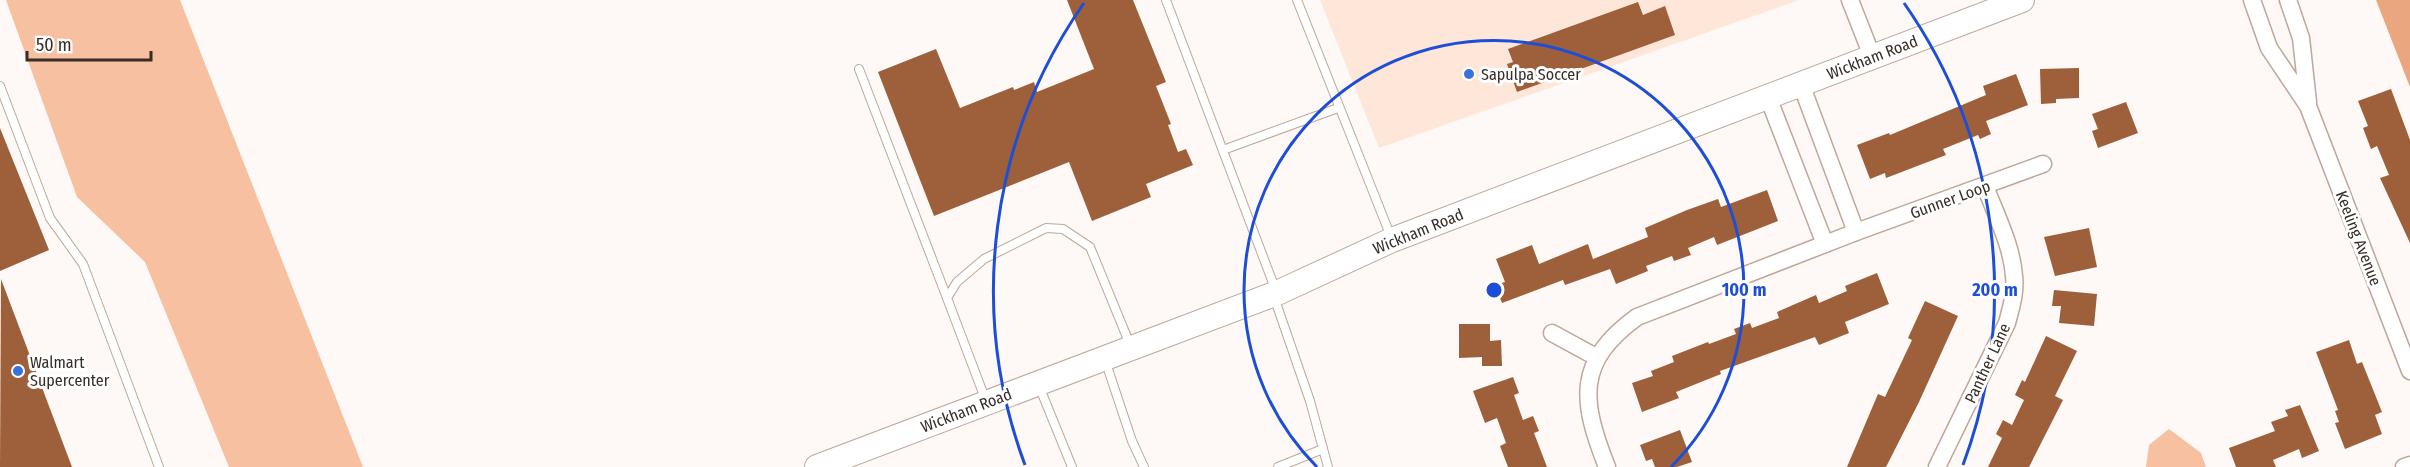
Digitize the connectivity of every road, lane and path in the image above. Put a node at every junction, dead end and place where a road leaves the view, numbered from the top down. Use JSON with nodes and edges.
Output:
{"nodes":[{"id":1,"x":1166,"y":0,"type":"edge"},
{"id":2,"x":1297,"y":0,"type":"edge"},
{"id":3,"x":1850,"y":0,"type":"edge"},
{"id":4,"x":2022,"y":0,"type":"edge"},
{"id":5,"x":2252,"y":0,"type":"edge"},
{"id":6,"x":2288,"y":0,"type":"edge"},
{"id":7,"x":1872,"y":56,"type":"junction"},
{"id":8,"x":859,"y":69,"type":"dead end"},
{"id":9,"x":1801,"y":84,"type":"junction"},
{"id":10,"x":0,"y":86,"type":"edge"},
{"id":11,"x":1768,"y":97,"type":"junction"},
{"id":12,"x":2308,"y":106,"type":"junction"},
{"id":13,"x":1338,"y":108,"type":"junction"},
{"id":14,"x":1223,"y":150,"type":"junction"},
{"id":15,"x":2043,"y":164,"type":"dead end"},
{"id":16,"x":1985,"y":186,"type":"junction"},
{"id":17,"x":1856,"y":232,"type":"junction"},
{"id":18,"x":1392,"y":240,"type":"junction"},
{"id":19,"x":1825,"y":244,"type":"junction"},
{"id":20,"x":1274,"y":293,"type":"junction"},
{"id":21,"x":947,"y":298,"type":"junction"},
{"id":22,"x":1552,"y":333,"type":"dead end"},
{"id":23,"x":1131,"y":347,"type":"junction"},
{"id":24,"x":1596,"y":357,"type":"junction"},
{"id":25,"x":1104,"y":358,"type":"junction"},
{"id":26,"x":2410,"y":371,"type":"edge"},
{"id":27,"x":1038,"y":382,"type":"junction"},
{"id":28,"x":987,"y":402,"type":"junction"},
{"id":29,"x":1323,"y":449,"type":"junction"},
{"id":30,"x":2410,"y":465,"type":"edge"},
{"id":31,"x":159,"y":467,"type":"edge"},
{"id":32,"x":817,"y":467,"type":"edge"},
{"id":33,"x":1072,"y":467,"type":"edge"},
{"id":34,"x":1144,"y":467,"type":"edge"},
{"id":35,"x":1278,"y":467,"type":"edge"},
{"id":36,"x":1328,"y":467,"type":"edge"},
{"id":37,"x":1606,"y":467,"type":"edge"},
{"id":38,"x":1937,"y":467,"type":"edge"},
{"id":39,"x":2404,"y":467,"type":"edge"}],
"edges":[{"from":1,"to":14,"type":"lane"},
{"from":2,"to":13,"type":"lane"},
{"from":3,"to":7,"type":"street"},
{"from":4,"to":7,"type":"street","name":"Wickham Road"},
{"from":5,"to":12,"type":"street","name":"Keeling Avenue"},
{"from":6,"to":12,"type":"street","name":"Keeling Avenue"},
{"from":7,"to":9,"type":"street","name":"Wickham Road"},
{"from":8,"to":21,"type":"lane"},
{"from":9,"to":11,"type":"street","name":"Wickham Road"},
{"from":9,"to":17,"type":"street"},
{"from":10,"to":31,"type":"lane"},
{"from":11,"to":18,"type":"street","name":"Wickham Road"},
{"from":11,"to":19,"type":"street"},
{"from":12,"to":26,"type":"street","name":"Keeling Avenue"},
{"from":13,"to":14,"type":"lane"},
{"from":13,"to":18,"type":"lane"},
{"from":14,"to":20,"type":"lane"},
{"from":15,"to":16,"type":"street","name":"Gunner Loop"},
{"from":16,"to":17,"type":"street","name":"Gunner Loop"},
{"from":16,"to":38,"type":"street","name":"Panther Lane"},
{"from":17,"to":19,"type":"street","name":"Gunner Loop"},
{"from":18,"to":20,"type":"street","name":"Wickham Road"},
{"from":19,"to":24,"type":"street","name":"Gunner Loop"},
{"from":20,"to":23,"type":"street","name":"Wickham Road"},
{"from":20,"to":29,"type":"lane"},
{"from":21,"to":23,"type":"lane"},
{"from":21,"to":28,"type":"lane"},
{"from":22,"to":24,"type":"street"},
{"from":23,"to":25,"type":"street","name":"Wickham Road"},
{"from":24,"to":37,"type":"street","name":"Gunner Loop"},
{"from":25,"to":27,"type":"street","name":"Wickham Road"},
{"from":25,"to":34,"type":"lane"},
{"from":27,"to":28,"type":"street","name":"Wickham Road"},
{"from":27,"to":33,"type":"lane"},
{"from":28,"to":32,"type":"street","name":"Wickham Road"},
{"from":29,"to":35,"type":"lane"},
{"from":29,"to":36,"type":"lane"},
{"from":30,"to":39,"type":"street"}]}
